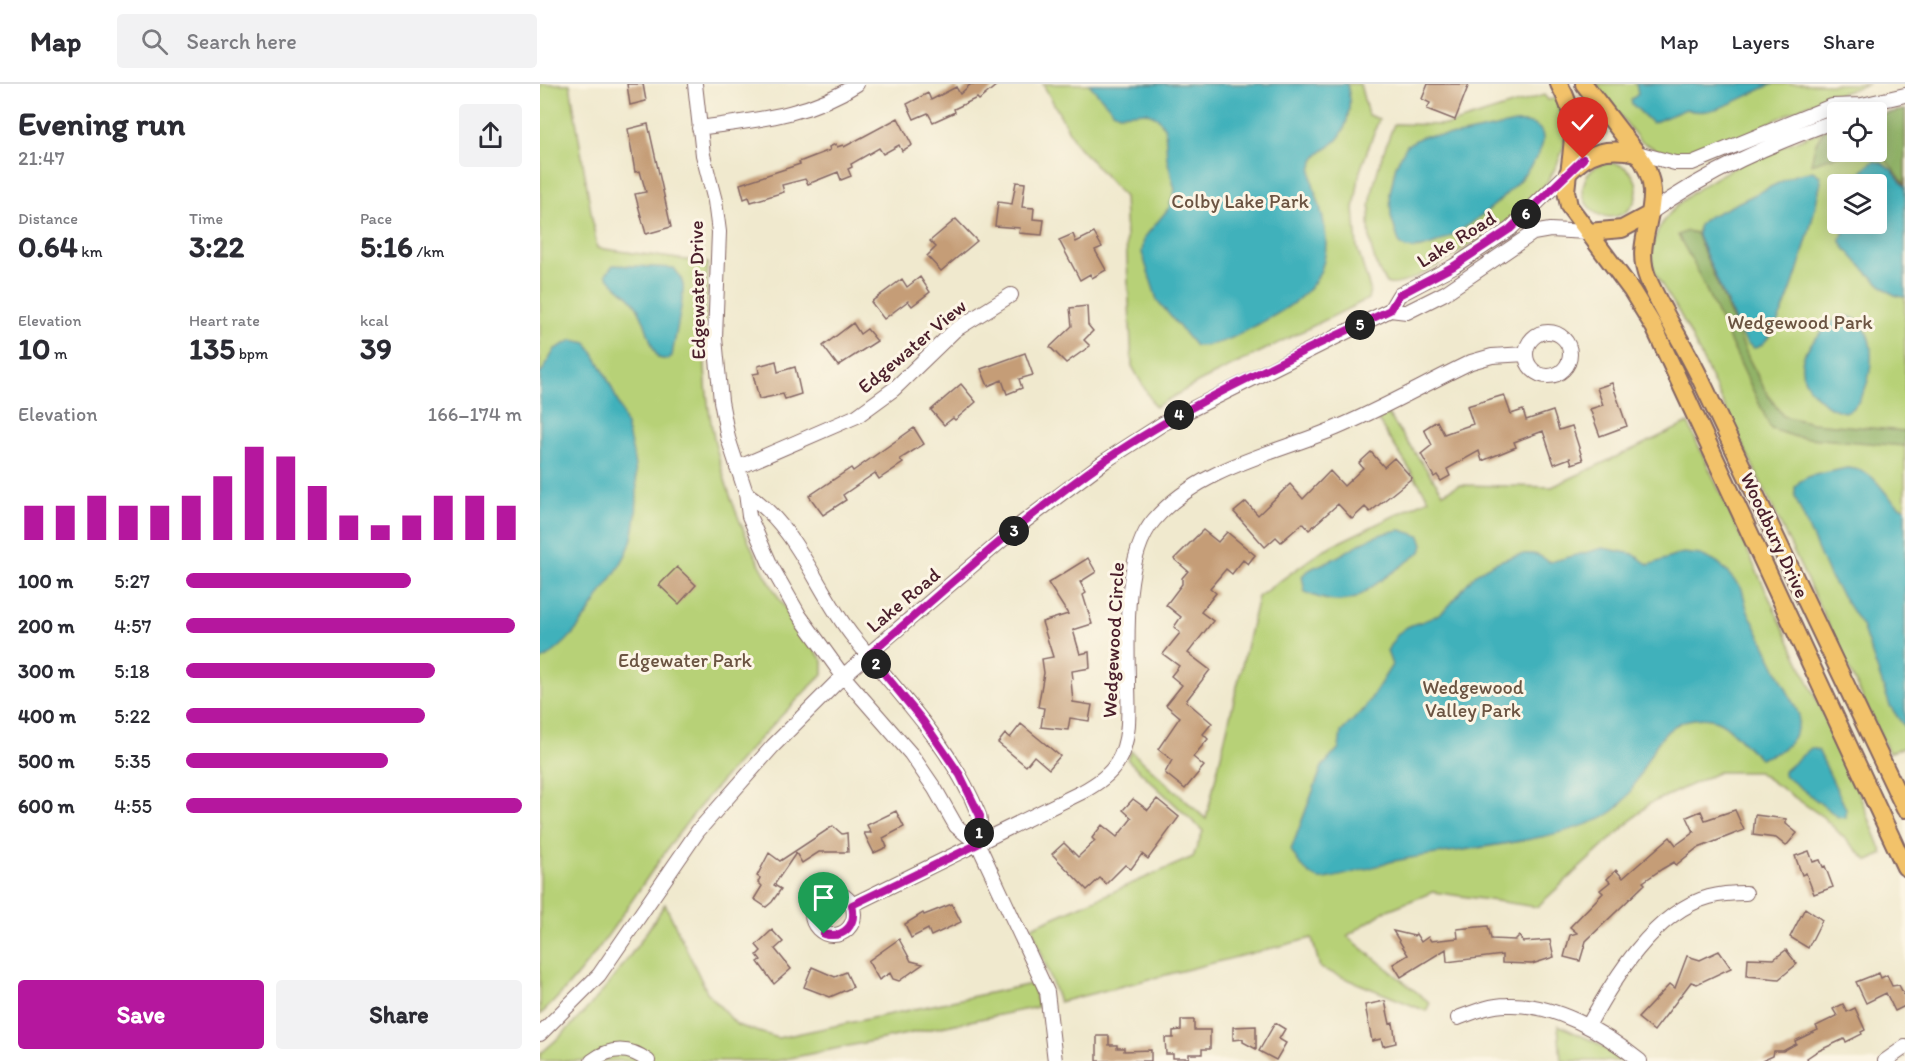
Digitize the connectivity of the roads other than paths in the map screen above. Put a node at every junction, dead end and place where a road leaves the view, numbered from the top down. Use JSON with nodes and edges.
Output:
{"nodes":[{"id":1,"x":695,"y":84,"type":"edge"},
{"id":2,"x":857,"y":84,"type":"edge"},
{"id":3,"x":1559,"y":84,"type":"edge"},
{"id":4,"x":1584,"y":84,"type":"edge"},
{"id":5,"x":1905,"y":95,"type":"edge"},
{"id":6,"x":1875,"y":102,"type":"edge"},
{"id":7,"x":1827,"y":108,"type":"edge"},
{"id":8,"x":1827,"y":124,"type":"edge"},
{"id":9,"x":699,"y":128,"type":"junction"},
{"id":10,"x":1637,"y":153,"type":"junction"},
{"id":11,"x":1569,"y":173,"type":"junction"},
{"id":12,"x":1650,"y":214,"type":"junction"},
{"id":13,"x":1587,"y":232,"type":"junction"},
{"id":14,"x":1011,"y":295,"type":"dead end"},
{"id":15,"x":1390,"y":310,"type":"junction"},
{"id":16,"x":1526,"y":354,"type":"dead end"},
{"id":17,"x":736,"y":468,"type":"junction"},
{"id":18,"x":746,"y":493,"type":"junction"},
{"id":19,"x":869,"y":655,"type":"junction"},
{"id":20,"x":843,"y":676,"type":"junction"},
{"id":21,"x":1905,"y":809,"type":"edge"},
{"id":22,"x":978,"y":844,"type":"junction"},
{"id":23,"x":1905,"y":867,"type":"edge"},
{"id":24,"x":1746,"y":893,"type":"dead end"},
{"id":25,"x":852,"y":905,"type":"dead end"},
{"id":26,"x":1458,"y":1018,"type":"dead end"},
{"id":27,"x":1588,"y":1026,"type":"junction"},
{"id":28,"x":540,"y":1035,"type":"edge"},
{"id":29,"x":1905,"y":1047,"type":"edge"},
{"id":30,"x":591,"y":1061,"type":"edge"},
{"id":31,"x":648,"y":1061,"type":"edge"},
{"id":32,"x":1055,"y":1061,"type":"edge"},
{"id":33,"x":1640,"y":1061,"type":"edge"},
{"id":34,"x":1885,"y":1061,"type":"edge"}],
"edges":[{"from":1,"to":9,"type":"street","name":"Edgewater Drive"},
{"from":2,"to":9,"type":"street"},
{"from":3,"to":11,"type":"main road"},
{"from":4,"to":10,"type":"main road"},
{"from":5,"to":6,"type":"street"},
{"from":7,"to":10,"type":"street"},
{"from":8,"to":12,"type":"street"},
{"from":9,"to":17,"type":"street","name":"Edgewater Drive"},
{"from":10,"to":11,"type":"main road"},
{"from":10,"to":12,"type":"main road"},
{"from":11,"to":13,"type":"main road"},
{"from":11,"to":15,"type":"street","name":"Lake Road"},
{"from":12,"to":13,"type":"main road"},
{"from":12,"to":21,"type":"main road","name":"Woodbury Drive"},
{"from":13,"to":15,"type":"street","name":"Lake Road"},
{"from":13,"to":23,"type":"main road","name":"Woodbury Drive"},
{"from":14,"to":17,"type":"street","name":"Edgewater View"},
{"from":15,"to":19,"type":"street","name":"Lake Road"},
{"from":16,"to":22,"type":"street","name":"Wedgewood Circle"},
{"from":17,"to":18,"type":"street","name":"Edgewater Drive"},
{"from":18,"to":19,"type":"street","name":"Edgewater Drive"},
{"from":18,"to":20,"type":"street","name":"Edgewater Drive"},
{"from":19,"to":20,"type":"street","name":"Lake Road"},
{"from":19,"to":22,"type":"street","name":"Edgewater Drive"},
{"from":20,"to":22,"type":"street","name":"Edgewater Drive"},
{"from":20,"to":28,"type":"street","name":"Lake Road"},
{"from":22,"to":25,"type":"street","name":"Wedgewood Circle"},
{"from":22,"to":32,"type":"street"},
{"from":24,"to":27,"type":"street"},
{"from":26,"to":27,"type":"street"},
{"from":27,"to":33,"type":"street"},
{"from":29,"to":34,"type":"street"},
{"from":30,"to":31,"type":"street"}]}
